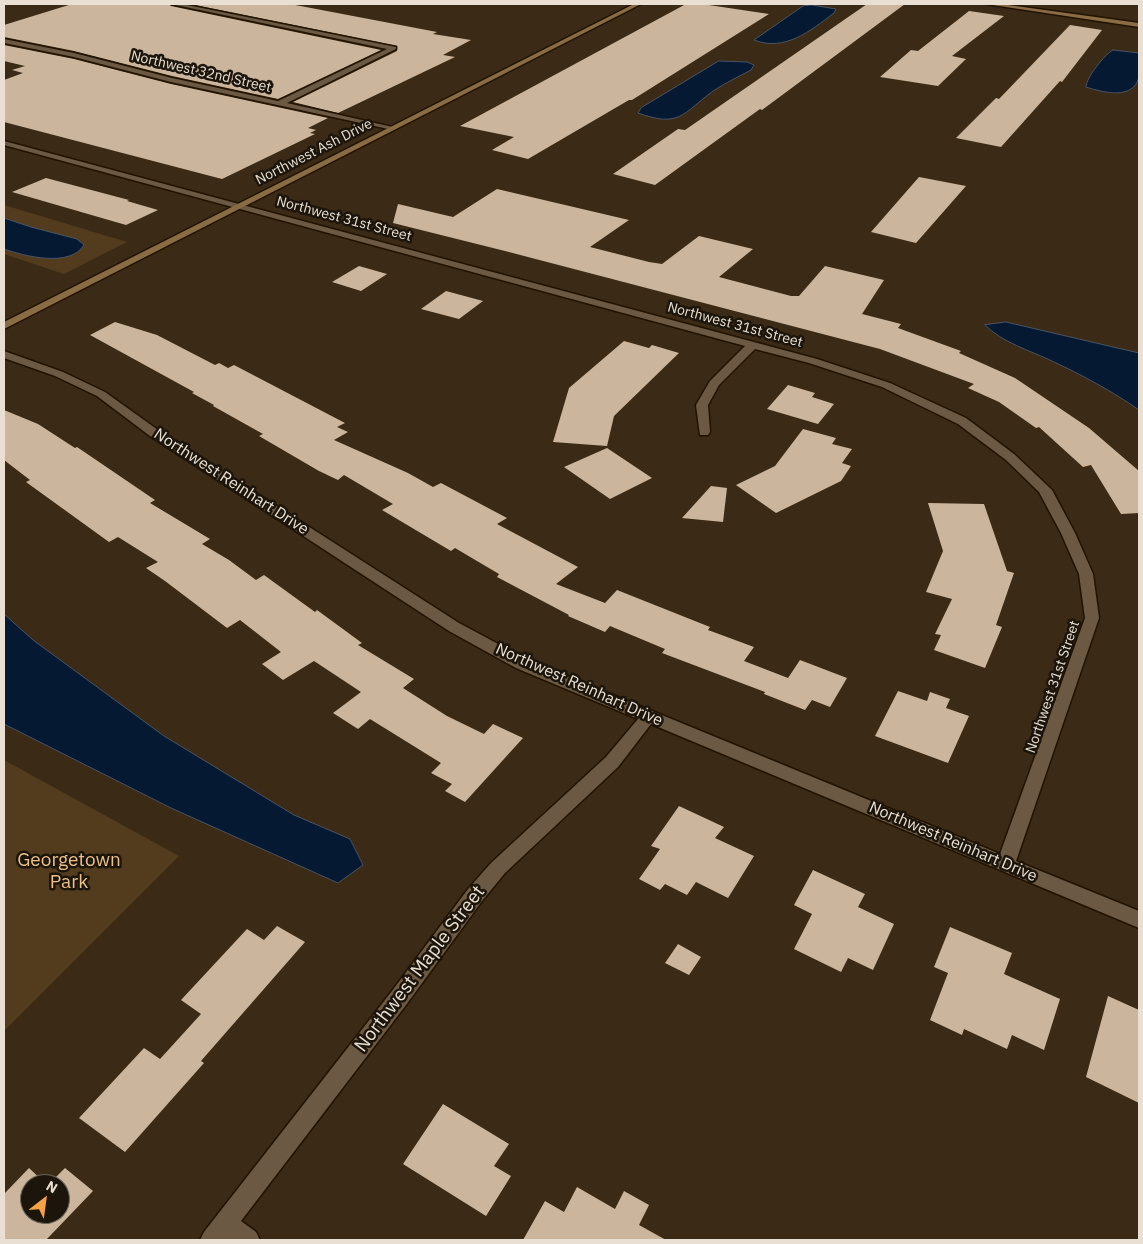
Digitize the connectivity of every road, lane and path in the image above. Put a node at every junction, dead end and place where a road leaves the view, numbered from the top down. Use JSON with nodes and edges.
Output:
{"nodes":[{"id":1,"x":174,"y":4,"type":"edge"},
{"id":2,"x":638,"y":4,"type":"edge"},
{"id":3,"x":989,"y":4,"type":"edge"},
{"id":4,"x":1035,"y":4,"type":"edge"},
{"id":5,"x":1139,"y":18,"type":"edge"},
{"id":6,"x":1139,"y":24,"type":"edge"},
{"id":7,"x":4,"y":41,"type":"edge"},
{"id":8,"x":280,"y":103,"type":"junction"},
{"id":9,"x":393,"y":128,"type":"junction"},
{"id":10,"x":4,"y":143,"type":"edge"},
{"id":11,"x":237,"y":206,"type":"junction"},
{"id":12,"x":4,"y":326,"type":"edge"},
{"id":13,"x":753,"y":345,"type":"junction"},
{"id":14,"x":4,"y":354,"type":"edge"},
{"id":15,"x":704,"y":432,"type":"dead end"},
{"id":16,"x":649,"y":716,"type":"junction"},
{"id":17,"x":1006,"y":864,"type":"junction"},
{"id":18,"x":1139,"y":920,"type":"edge"},
{"id":19,"x":218,"y":1232,"type":"edge"},
{"id":20,"x":248,"y":1240,"type":"edge"}],
"edges":[{"from":1,"to":8,"type":"street"},
{"from":2,"to":9,"type":"street","name":"Northwest Ash Drive"},
{"from":3,"to":6,"type":"street"},
{"from":4,"to":5,"type":"street"},
{"from":7,"to":8,"type":"street","name":"Northwest 32nd Street"},
{"from":8,"to":9,"type":"street","name":"Northwest 32nd Street"},
{"from":9,"to":11,"type":"street","name":"Northwest Ash Drive"},
{"from":10,"to":11,"type":"street","name":"Northwest 31st Street"},
{"from":11,"to":12,"type":"street","name":"Northwest Ash Drive"},
{"from":11,"to":13,"type":"street","name":"Northwest 31st Street"},
{"from":13,"to":15,"type":"street"},
{"from":13,"to":17,"type":"street","name":"Northwest 31st Street"},
{"from":14,"to":16,"type":"street","name":"Northwest Reinhart Drive"},
{"from":16,"to":17,"type":"street","name":"Northwest Reinhart Drive"},
{"from":16,"to":19,"type":"street","name":"Northwest Maple Street"},
{"from":17,"to":18,"type":"street","name":"Northwest Reinhart Drive"},
{"from":19,"to":20,"type":"street"}]}
